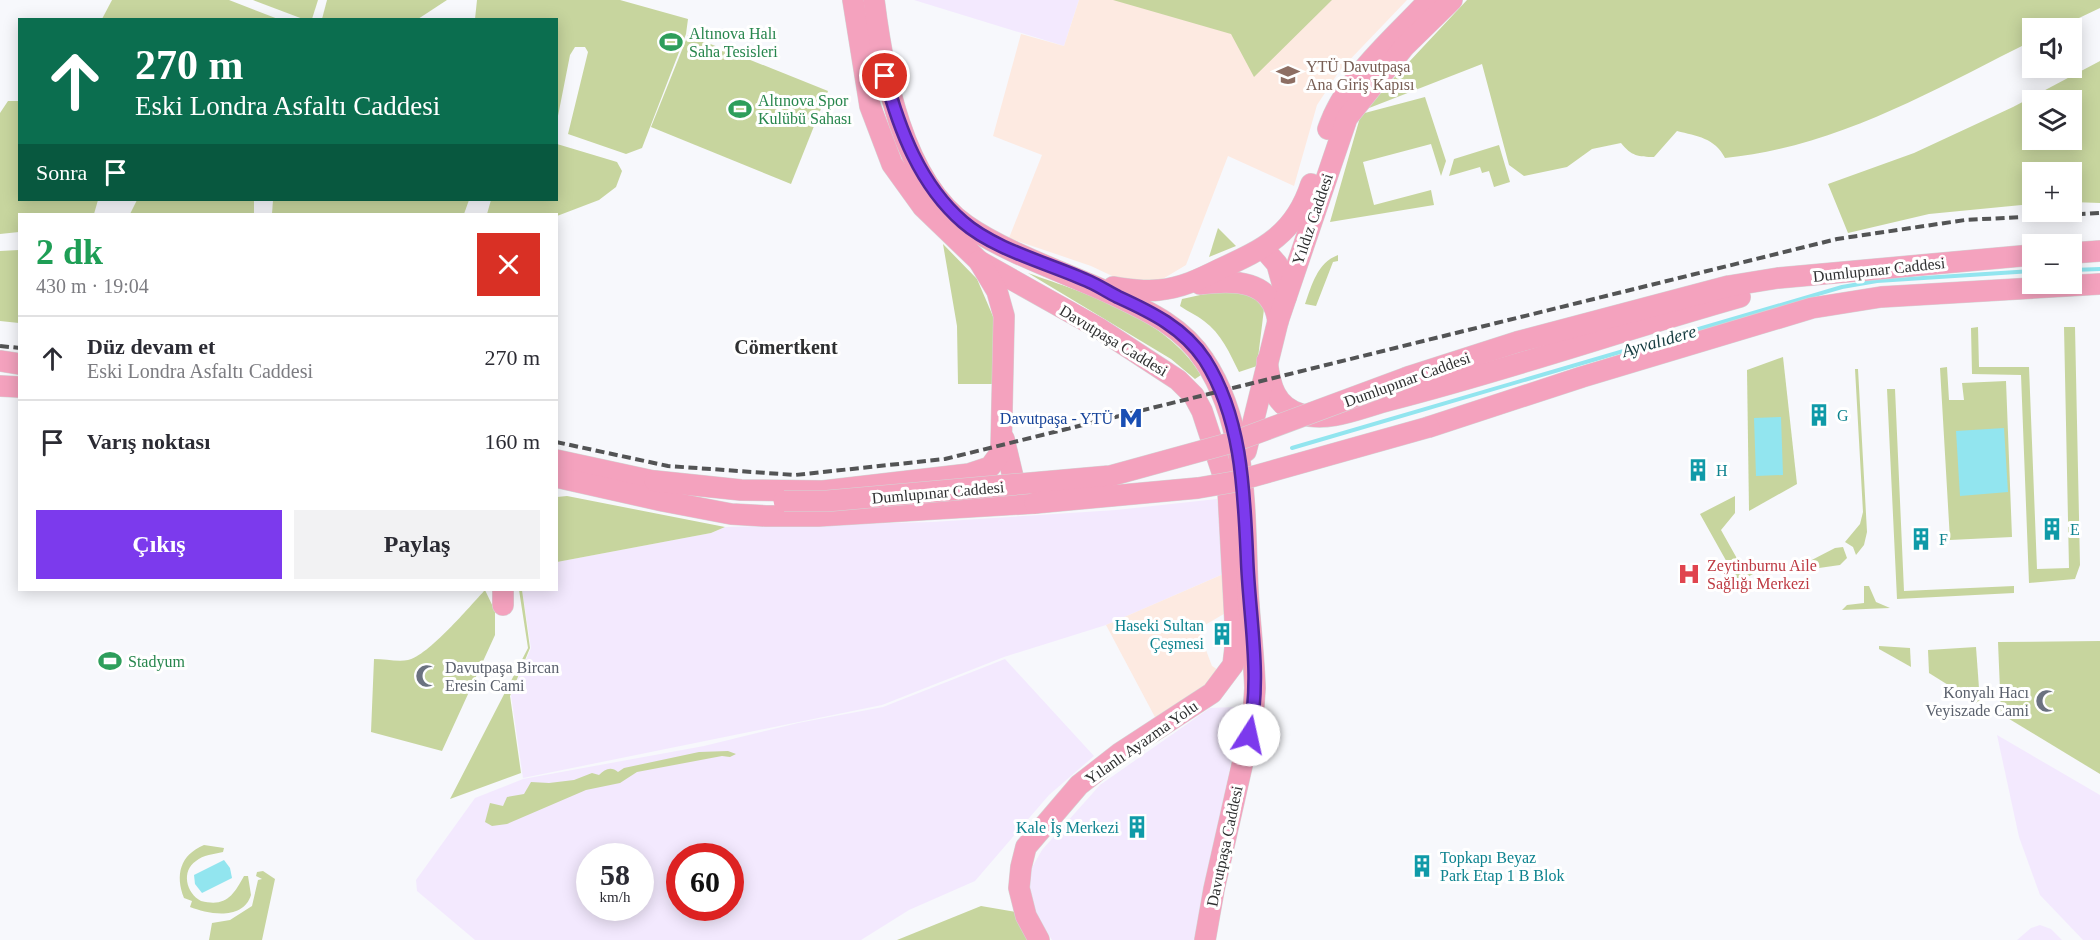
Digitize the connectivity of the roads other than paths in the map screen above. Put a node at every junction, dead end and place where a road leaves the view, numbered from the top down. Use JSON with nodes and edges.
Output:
{"nodes":[{"id":1,"x":854,"y":0,"type":"edge"},
{"id":2,"x":1429,"y":0,"type":"edge"},
{"id":3,"x":1452,"y":0,"type":"edge"},
{"id":4,"x":875,"y":2,"type":"edge"},
{"id":5,"x":857,"y":25,"type":"junction"},
{"id":6,"x":1264,"y":249,"type":"junction"},
{"id":7,"x":2100,"y":252,"type":"edge"},
{"id":8,"x":2082,"y":253,"type":"edge"},
{"id":9,"x":2022,"y":256,"type":"edge"},
{"id":10,"x":979,"y":261,"type":"junction"},
{"id":11,"x":1830,"y":274,"type":"junction"},
{"id":12,"x":1091,"y":283,"type":"junction"},
{"id":13,"x":2100,"y":284,"type":"edge"},
{"id":14,"x":1184,"y":286,"type":"junction"},
{"id":15,"x":1286,"y":297,"type":"junction"},
{"id":16,"x":1278,"y":321,"type":"junction"},
{"id":17,"x":0,"y":361,"type":"edge"},
{"id":18,"x":1267,"y":361,"type":"junction"},
{"id":19,"x":18,"y":364,"type":"edge"},
{"id":20,"x":0,"y":386,"type":"edge"},
{"id":21,"x":18,"y":387,"type":"edge"},
{"id":22,"x":1002,"y":430,"type":"junction"},
{"id":23,"x":558,"y":460,"type":"edge"},
{"id":24,"x":1242,"y":475,"type":"junction"},
{"id":25,"x":558,"y":477,"type":"edge"},
{"id":26,"x":656,"y":481,"type":"junction"},
{"id":27,"x":558,"y":484,"type":"edge"},
{"id":28,"x":598,"y":487,"type":"junction"},
{"id":29,"x":1035,"y":503,"type":"junction"},
{"id":30,"x":1212,"y":693,"type":"junction"},
{"id":31,"x":1253,"y":717,"type":"junction"},
{"id":32,"x":1039,"y":940,"type":"edge"},
{"id":33,"x":1205,"y":940,"type":"edge"}],
"edges":[{"from":1,"to":5,"type":"main road"},
{"from":2,"to":6,"type":"main road","name":"Yıldız Caddesi"},
{"from":3,"to":15,"type":"main road","name":"Yıldız Caddesi"},
{"from":4,"to":5,"type":"main road"},
{"from":4,"to":12,"type":"main road"},
{"from":5,"to":10,"type":"main road"},
{"from":6,"to":14,"type":"main road","name":"Yıldız Caddesi"},
{"from":6,"to":15,"type":"main road"},
{"from":7,"to":8,"type":"main road"},
{"from":9,"to":11,"type":"main road","name":"Dumlupınar Caddesi"},
{"from":10,"to":22,"type":"main road"},
{"from":10,"to":30,"type":"main road","name":"Davutpaşa Caddesi"},
{"from":11,"to":18,"type":"main road"},
{"from":11,"to":26,"type":"main road","name":"Dumlupınar Caddesi","bridge":true},
{"from":12,"to":14,"type":"main road"},
{"from":12,"to":24,"type":"main road","name":"Davutpaşa Caddesi"},
{"from":13,"to":29,"type":"main road","name":"Dumlupınar Caddesi","bridge":true},
{"from":14,"to":16,"type":"main road"},
{"from":15,"to":16,"type":"main road","name":"Yıldız Caddesi"},
{"from":16,"to":18,"type":"main road","name":"Yıldız Caddesi"},
{"from":17,"to":19,"type":"main road"},
{"from":18,"to":24,"type":"main road","name":"Yıldız Caddesi"},
{"from":20,"to":21,"type":"main road"},
{"from":22,"to":26,"type":"main road"},
{"from":22,"to":29,"type":"main road"},
{"from":23,"to":26,"type":"main road"},
{"from":24,"to":31,"type":"main road","name":"Davutpaşa Caddesi"},
{"from":25,"to":28,"type":"main road"},
{"from":27,"to":28,"type":"main road"},
{"from":28,"to":29,"type":"main road","name":"Dumlupınar Caddesi"},
{"from":30,"to":31,"type":"main road"},
{"from":30,"to":32,"type":"main road","name":"Yılanlı Ayazma Yolu"},
{"from":31,"to":33,"type":"main road","name":"Davutpaşa Caddesi"}]}
